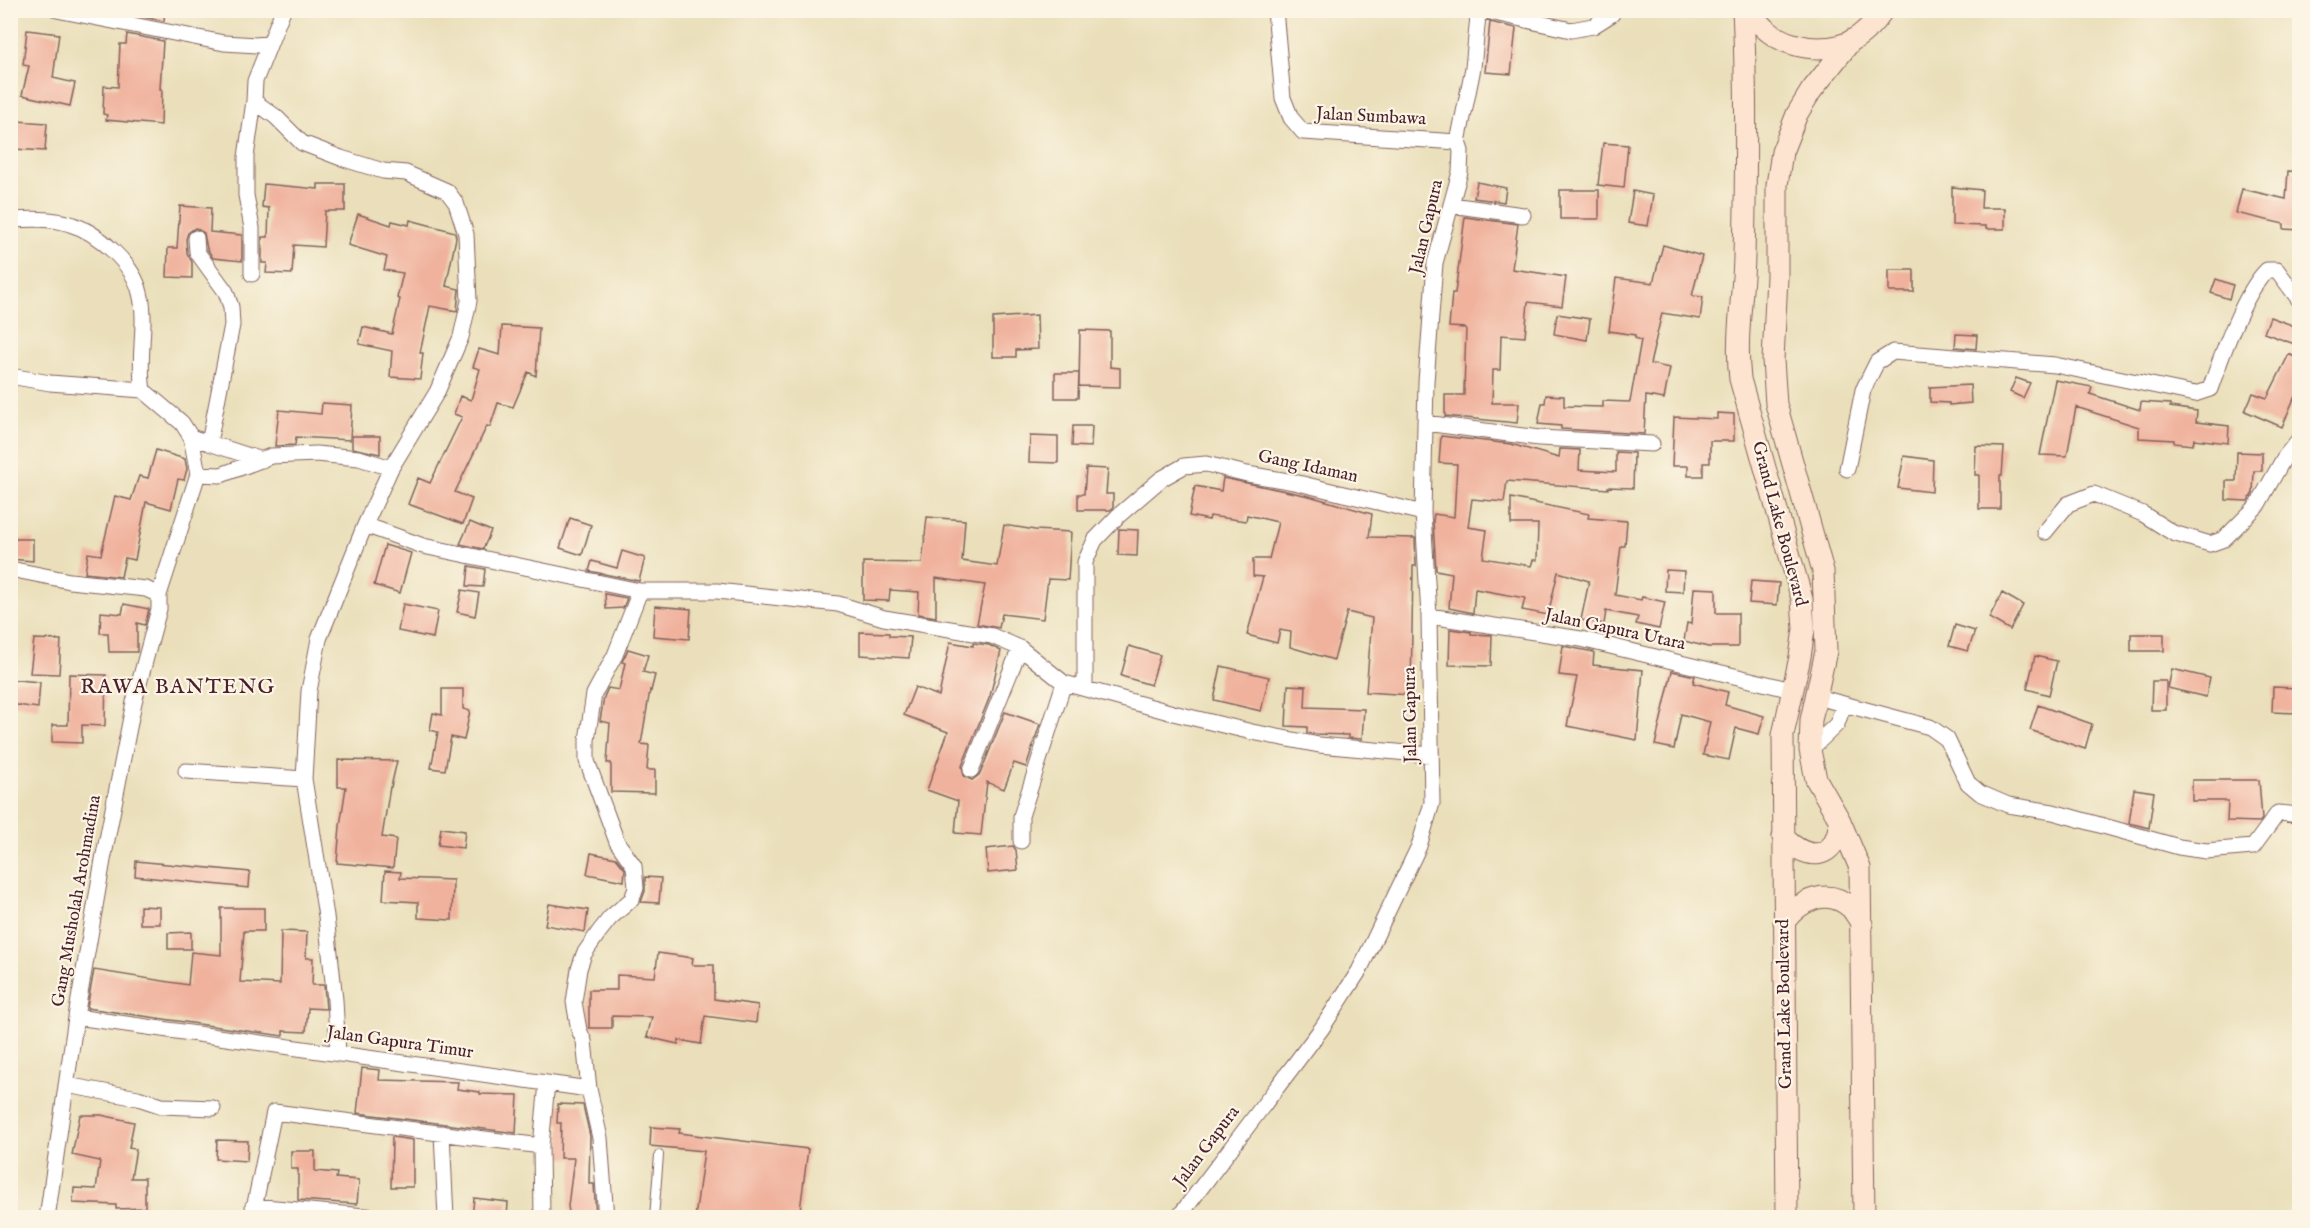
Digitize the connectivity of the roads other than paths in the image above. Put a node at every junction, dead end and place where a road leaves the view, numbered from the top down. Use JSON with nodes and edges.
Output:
{"nodes":[{"id":1,"x":57,"y":10,"type":"edge"},
{"id":2,"x":283,"y":10,"type":"edge"},
{"id":3,"x":1275,"y":10,"type":"edge"},
{"id":4,"x":1743,"y":10,"type":"edge"},
{"id":5,"x":1751,"y":10,"type":"edge"},
{"id":6,"x":1883,"y":10,"type":"edge"},
{"id":7,"x":88,"y":13,"type":"edge"},
{"id":8,"x":1612,"y":14,"type":"dead end"},
{"id":9,"x":1850,"y":42,"type":"junction"},
{"id":10,"x":270,"y":43,"type":"junction"},
{"id":11,"x":254,"y":101,"type":"junction"},
{"id":12,"x":1458,"y":142,"type":"junction"},
{"id":13,"x":1451,"y":205,"type":"junction"},
{"id":14,"x":1522,"y":215,"type":"dead end"},
{"id":15,"x":10,"y":220,"type":"edge"},
{"id":16,"x":196,"y":238,"type":"dead end"},
{"id":17,"x":252,"y":274,"type":"dead end"},
{"id":18,"x":2300,"y":301,"type":"edge"},
{"id":19,"x":10,"y":376,"type":"edge"},
{"id":20,"x":143,"y":390,"type":"junction"},
{"id":21,"x":1425,"y":423,"type":"junction"},
{"id":22,"x":191,"y":437,"type":"junction"},
{"id":23,"x":2300,"y":438,"type":"edge"},
{"id":24,"x":209,"y":443,"type":"junction"},
{"id":25,"x":1652,"y":444,"type":"dead end"},
{"id":26,"x":262,"y":460,"type":"junction"},
{"id":27,"x":391,"y":468,"type":"junction"},
{"id":28,"x":1847,"y":469,"type":"dead end"},
{"id":29,"x":198,"y":474,"type":"junction"},
{"id":30,"x":1423,"y":513,"type":"junction"},
{"id":31,"x":365,"y":525,"type":"junction"},
{"id":32,"x":2045,"y":532,"type":"dead end"},
{"id":33,"x":10,"y":569,"type":"edge"},
{"id":34,"x":640,"y":591,"type":"junction"},
{"id":35,"x":159,"y":595,"type":"junction"},
{"id":36,"x":1429,"y":616,"type":"junction"},
{"id":37,"x":1020,"y":648,"type":"junction"},
{"id":38,"x":1064,"y":683,"type":"junction"},
{"id":39,"x":1085,"y":688,"type":"junction"},
{"id":40,"x":1792,"y":690,"type":"junction"},
{"id":41,"x":1817,"y":697,"type":"junction"},
{"id":42,"x":1844,"y":704,"type":"junction"},
{"id":43,"x":1810,"y":750,"type":"junction"},
{"id":44,"x":1430,"y":755,"type":"junction"},
{"id":45,"x":970,"y":770,"type":"dead end"},
{"id":46,"x":186,"y":771,"type":"dead end"},
{"id":47,"x":304,"y":779,"type":"junction"},
{"id":48,"x":2300,"y":815,"type":"edge"},
{"id":49,"x":1840,"y":821,"type":"junction"},
{"id":50,"x":1783,"y":837,"type":"junction"},
{"id":51,"x":1021,"y":841,"type":"dead end"},
{"id":52,"x":1784,"y":922,"type":"junction"},
{"id":53,"x":1862,"y":924,"type":"junction"},
{"id":54,"x":76,"y":1017,"type":"junction"},
{"id":55,"x":338,"y":1054,"type":"junction"},
{"id":56,"x":547,"y":1083,"type":"junction"},
{"id":57,"x":66,"y":1085,"type":"junction"},
{"id":58,"x":589,"y":1089,"type":"junction"},
{"id":59,"x":213,"y":1108,"type":"dead end"},
{"id":60,"x":442,"y":1133,"type":"junction"},
{"id":61,"x":541,"y":1146,"type":"junction"},
{"id":62,"x":659,"y":1155,"type":"dead end"},
{"id":63,"x":252,"y":1212,"type":"edge"},
{"id":64,"x":351,"y":1216,"type":"edge"},
{"id":65,"x":47,"y":1218,"type":"edge"},
{"id":66,"x":387,"y":1218,"type":"edge"},
{"id":67,"x":446,"y":1218,"type":"edge"},
{"id":68,"x":542,"y":1218,"type":"edge"},
{"id":69,"x":606,"y":1218,"type":"edge"},
{"id":70,"x":654,"y":1218,"type":"edge"},
{"id":71,"x":1179,"y":1218,"type":"edge"},
{"id":72,"x":1787,"y":1218,"type":"edge"},
{"id":73,"x":1864,"y":1218,"type":"edge"}],
"edges":[{"from":1,"to":7,"type":"street"},
{"from":2,"to":10,"type":"street"},
{"from":3,"to":12,"type":"street","name":"Jalan Sumbawa"},
{"from":4,"to":40,"type":"street","name":"Grand Lake Boulevard"},
{"from":5,"to":9,"type":"street"},
{"from":6,"to":9,"type":"street"},
{"from":7,"to":10,"type":"street"},
{"from":8,"to":12,"type":"street","name":"Jalan Gapura"},
{"from":9,"to":41,"type":"street","name":"Grand Lake Boulevard"},
{"from":10,"to":11,"type":"street"},
{"from":11,"to":17,"type":"street"},
{"from":11,"to":27,"type":"street"},
{"from":12,"to":13,"type":"street","name":"Jalan Gapura"},
{"from":13,"to":14,"type":"street"},
{"from":13,"to":21,"type":"street","name":"Jalan Gapura"},
{"from":15,"to":20,"type":"street"},
{"from":16,"to":24,"type":"street"},
{"from":18,"to":28,"type":"street"},
{"from":19,"to":20,"type":"street"},
{"from":20,"to":22,"type":"street"},
{"from":21,"to":25,"type":"street"},
{"from":21,"to":30,"type":"street","name":"Jalan Gapura"},
{"from":22,"to":24,"type":"street"},
{"from":22,"to":29,"type":"street"},
{"from":23,"to":32,"type":"street"},
{"from":24,"to":26,"type":"street"},
{"from":26,"to":27,"type":"street"},
{"from":26,"to":29,"type":"street"},
{"from":27,"to":31,"type":"street"},
{"from":29,"to":35,"type":"street","name":"Gang Musholah Arohmadina"},
{"from":30,"to":36,"type":"street","name":"Jalan Gapura"},
{"from":30,"to":39,"type":"street","name":"Gang Idaman"},
{"from":31,"to":34,"type":"street"},
{"from":31,"to":47,"type":"street"},
{"from":33,"to":35,"type":"street"},
{"from":34,"to":37,"type":"street"},
{"from":34,"to":58,"type":"street"},
{"from":35,"to":54,"type":"street","name":"Gang Musholah Arohmadina"},
{"from":36,"to":40,"type":"street","name":"Jalan Gapura Utara"},
{"from":36,"to":44,"type":"street","name":"Jalan Gapura"},
{"from":37,"to":38,"type":"street"},
{"from":37,"to":45,"type":"street"},
{"from":38,"to":39,"type":"street"},
{"from":38,"to":51,"type":"street"},
{"from":39,"to":44,"type":"street"},
{"from":40,"to":50,"type":"street","name":"Grand Lake Boulevard"},
{"from":41,"to":42,"type":"street"},
{"from":41,"to":43,"type":"street","name":"Grand Lake Boulevard"},
{"from":42,"to":43,"type":"street"},
{"from":42,"to":48,"type":"street"},
{"from":43,"to":49,"type":"street","name":"Grand Lake Boulevard"},
{"from":44,"to":71,"type":"street","name":"Jalan Gapura"},
{"from":46,"to":47,"type":"street"},
{"from":47,"to":55,"type":"street"},
{"from":49,"to":50,"type":"street"},
{"from":49,"to":53,"type":"street","name":"Grand Lake Boulevard"},
{"from":50,"to":52,"type":"street","name":"Grand Lake Boulevard"},
{"from":52,"to":53,"type":"street"},
{"from":52,"to":72,"type":"street","name":"Grand Lake Boulevard"},
{"from":53,"to":73,"type":"street","name":"Grand Lake Boulevard"},
{"from":54,"to":55,"type":"street","name":"Jalan Gapura Timur"},
{"from":54,"to":57,"type":"street","name":"Gang Musholah Arohmadina"},
{"from":55,"to":56,"type":"street","name":"Jalan Gapura Timur"},
{"from":56,"to":58,"type":"street","name":"Jalan Gapura Timur"},
{"from":56,"to":61,"type":"street"},
{"from":57,"to":59,"type":"street"},
{"from":57,"to":65,"type":"street","name":"Gang Musholah Arohmadina"},
{"from":58,"to":69,"type":"street"},
{"from":60,"to":61,"type":"street"},
{"from":60,"to":63,"type":"street"},
{"from":60,"to":67,"type":"street"},
{"from":61,"to":68,"type":"street"},
{"from":62,"to":70,"type":"lane"},
{"from":63,"to":64,"type":"street"},
{"from":64,"to":66,"type":"street"}]}
